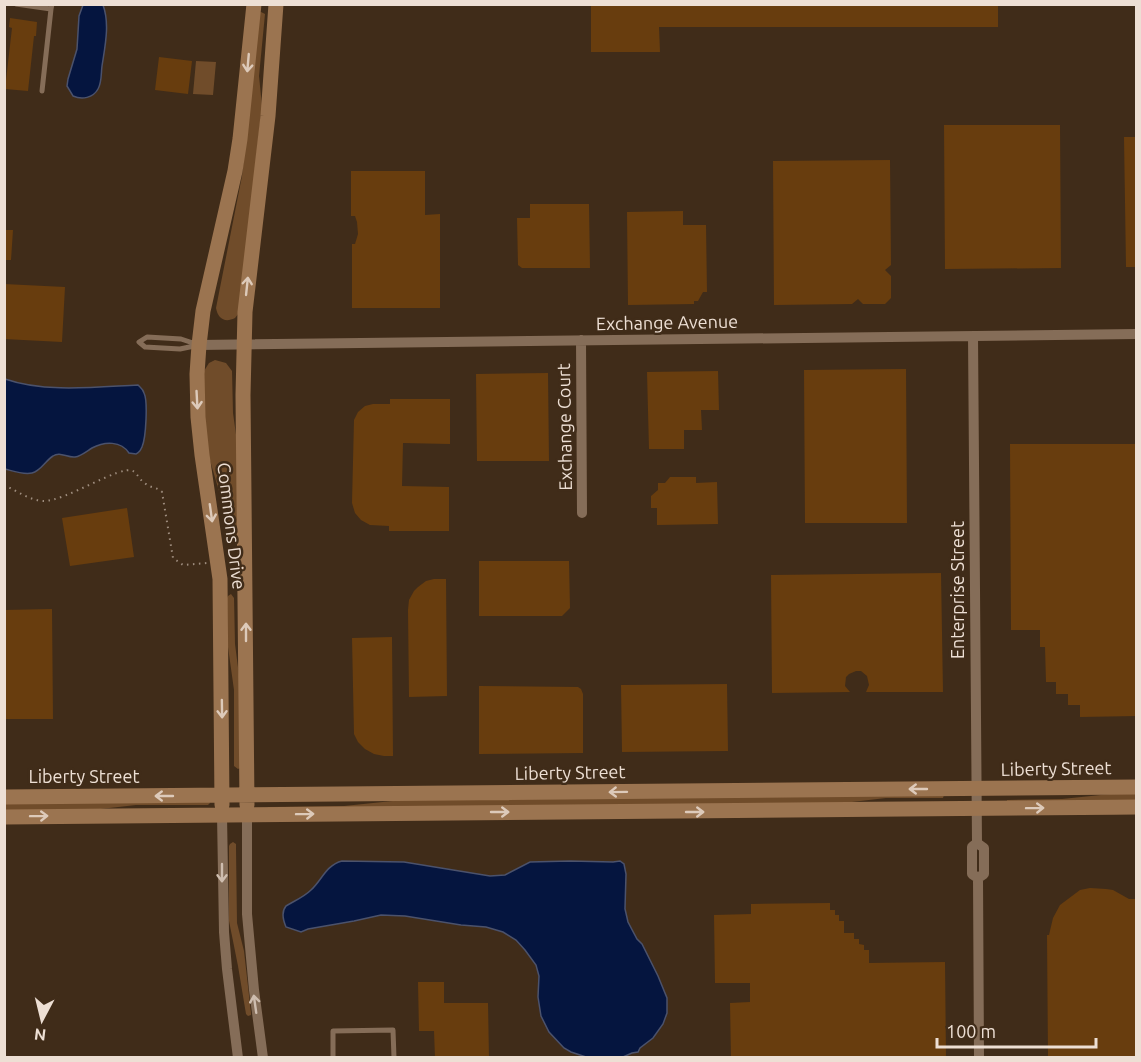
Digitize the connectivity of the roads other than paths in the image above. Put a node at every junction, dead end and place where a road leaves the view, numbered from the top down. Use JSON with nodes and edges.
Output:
{"nodes":[{"id":1,"x":16,"y":4,"type":"edge"},
{"id":2,"x":254,"y":4,"type":"edge"},
{"id":3,"x":276,"y":4,"type":"edge"},
{"id":4,"x":52,"y":7,"type":"edge"},
{"id":5,"x":42,"y":91,"type":"dead end"},
{"id":6,"x":1137,"y":334,"type":"edge"},
{"id":7,"x":973,"y":336,"type":"junction"},
{"id":8,"x":581,"y":340,"type":"junction"},
{"id":9,"x":244,"y":344,"type":"junction"},
{"id":10,"x":199,"y":345,"type":"junction"},
{"id":11,"x":582,"y":513,"type":"dead end"},
{"id":12,"x":1137,"y":787,"type":"edge"},
{"id":13,"x":977,"y":789,"type":"junction"},
{"id":14,"x":222,"y":795,"type":"junction"},
{"id":15,"x":246,"y":795,"type":"junction"},
{"id":16,"x":4,"y":797,"type":"edge"},
{"id":17,"x":1137,"y":807,"type":"edge"},
{"id":18,"x":977,"y":809,"type":"junction"},
{"id":19,"x":247,"y":814,"type":"junction"},
{"id":20,"x":222,"y":815,"type":"junction"},
{"id":21,"x":4,"y":817,"type":"edge"},
{"id":22,"x":238,"y":1058,"type":"edge"},
{"id":23,"x":263,"y":1058,"type":"edge"},
{"id":24,"x":333,"y":1058,"type":"edge"},
{"id":25,"x":394,"y":1058,"type":"edge"},
{"id":26,"x":979,"y":1058,"type":"edge"}],
"edges":[{"from":1,"to":4,"type":"lane"},
{"from":2,"to":10,"type":"street","name":"Commons Drive","one_way":true},
{"from":9,"to":3,"type":"street","name":"Commons Drive","one_way":true},
{"from":4,"to":5,"type":"lane"},
{"from":6,"to":7,"type":"street","name":"Exchange Avenue"},
{"from":7,"to":8,"type":"street","name":"Exchange Avenue"},
{"from":7,"to":13,"type":"street","name":"Enterprise Street"},
{"from":8,"to":9,"type":"street","name":"Exchange Avenue"},
{"from":8,"to":11,"type":"street","name":"Exchange Court"},
{"from":9,"to":10,"type":"street","name":"Exchange Avenue"},
{"from":15,"to":9,"type":"street","name":"Commons Drive","one_way":true},
{"from":10,"to":10,"type":"lane"},
{"from":10,"to":14,"type":"street","name":"Commons Drive","one_way":true},
{"from":12,"to":13,"type":"street","name":"Liberty Street"},
{"from":13,"to":15,"type":"street","name":"Liberty Street","one_way":true},
{"from":13,"to":18,"type":"street","name":"Enterprise Street"},
{"from":14,"to":15,"type":"street","name":"Liberty Street"},
{"from":14,"to":16,"type":"street","name":"Liberty Street","one_way":true},
{"from":14,"to":20,"type":"street","name":"Commons Drive"},
{"from":15,"to":19,"type":"street","name":"Commons Drive"},
{"from":18,"to":17,"type":"street","one_way":true},
{"from":19,"to":18,"type":"street","one_way":true},
{"from":18,"to":26,"type":"street","name":"Enterprise Street"},
{"from":19,"to":20,"type":"street"},
{"from":23,"to":19,"type":"street","name":"Commons Drive","one_way":true},
{"from":21,"to":20,"type":"street","one_way":true},
{"from":20,"to":22,"type":"street","name":"Commons Drive","one_way":true},
{"from":24,"to":25,"type":"lane"}]}
